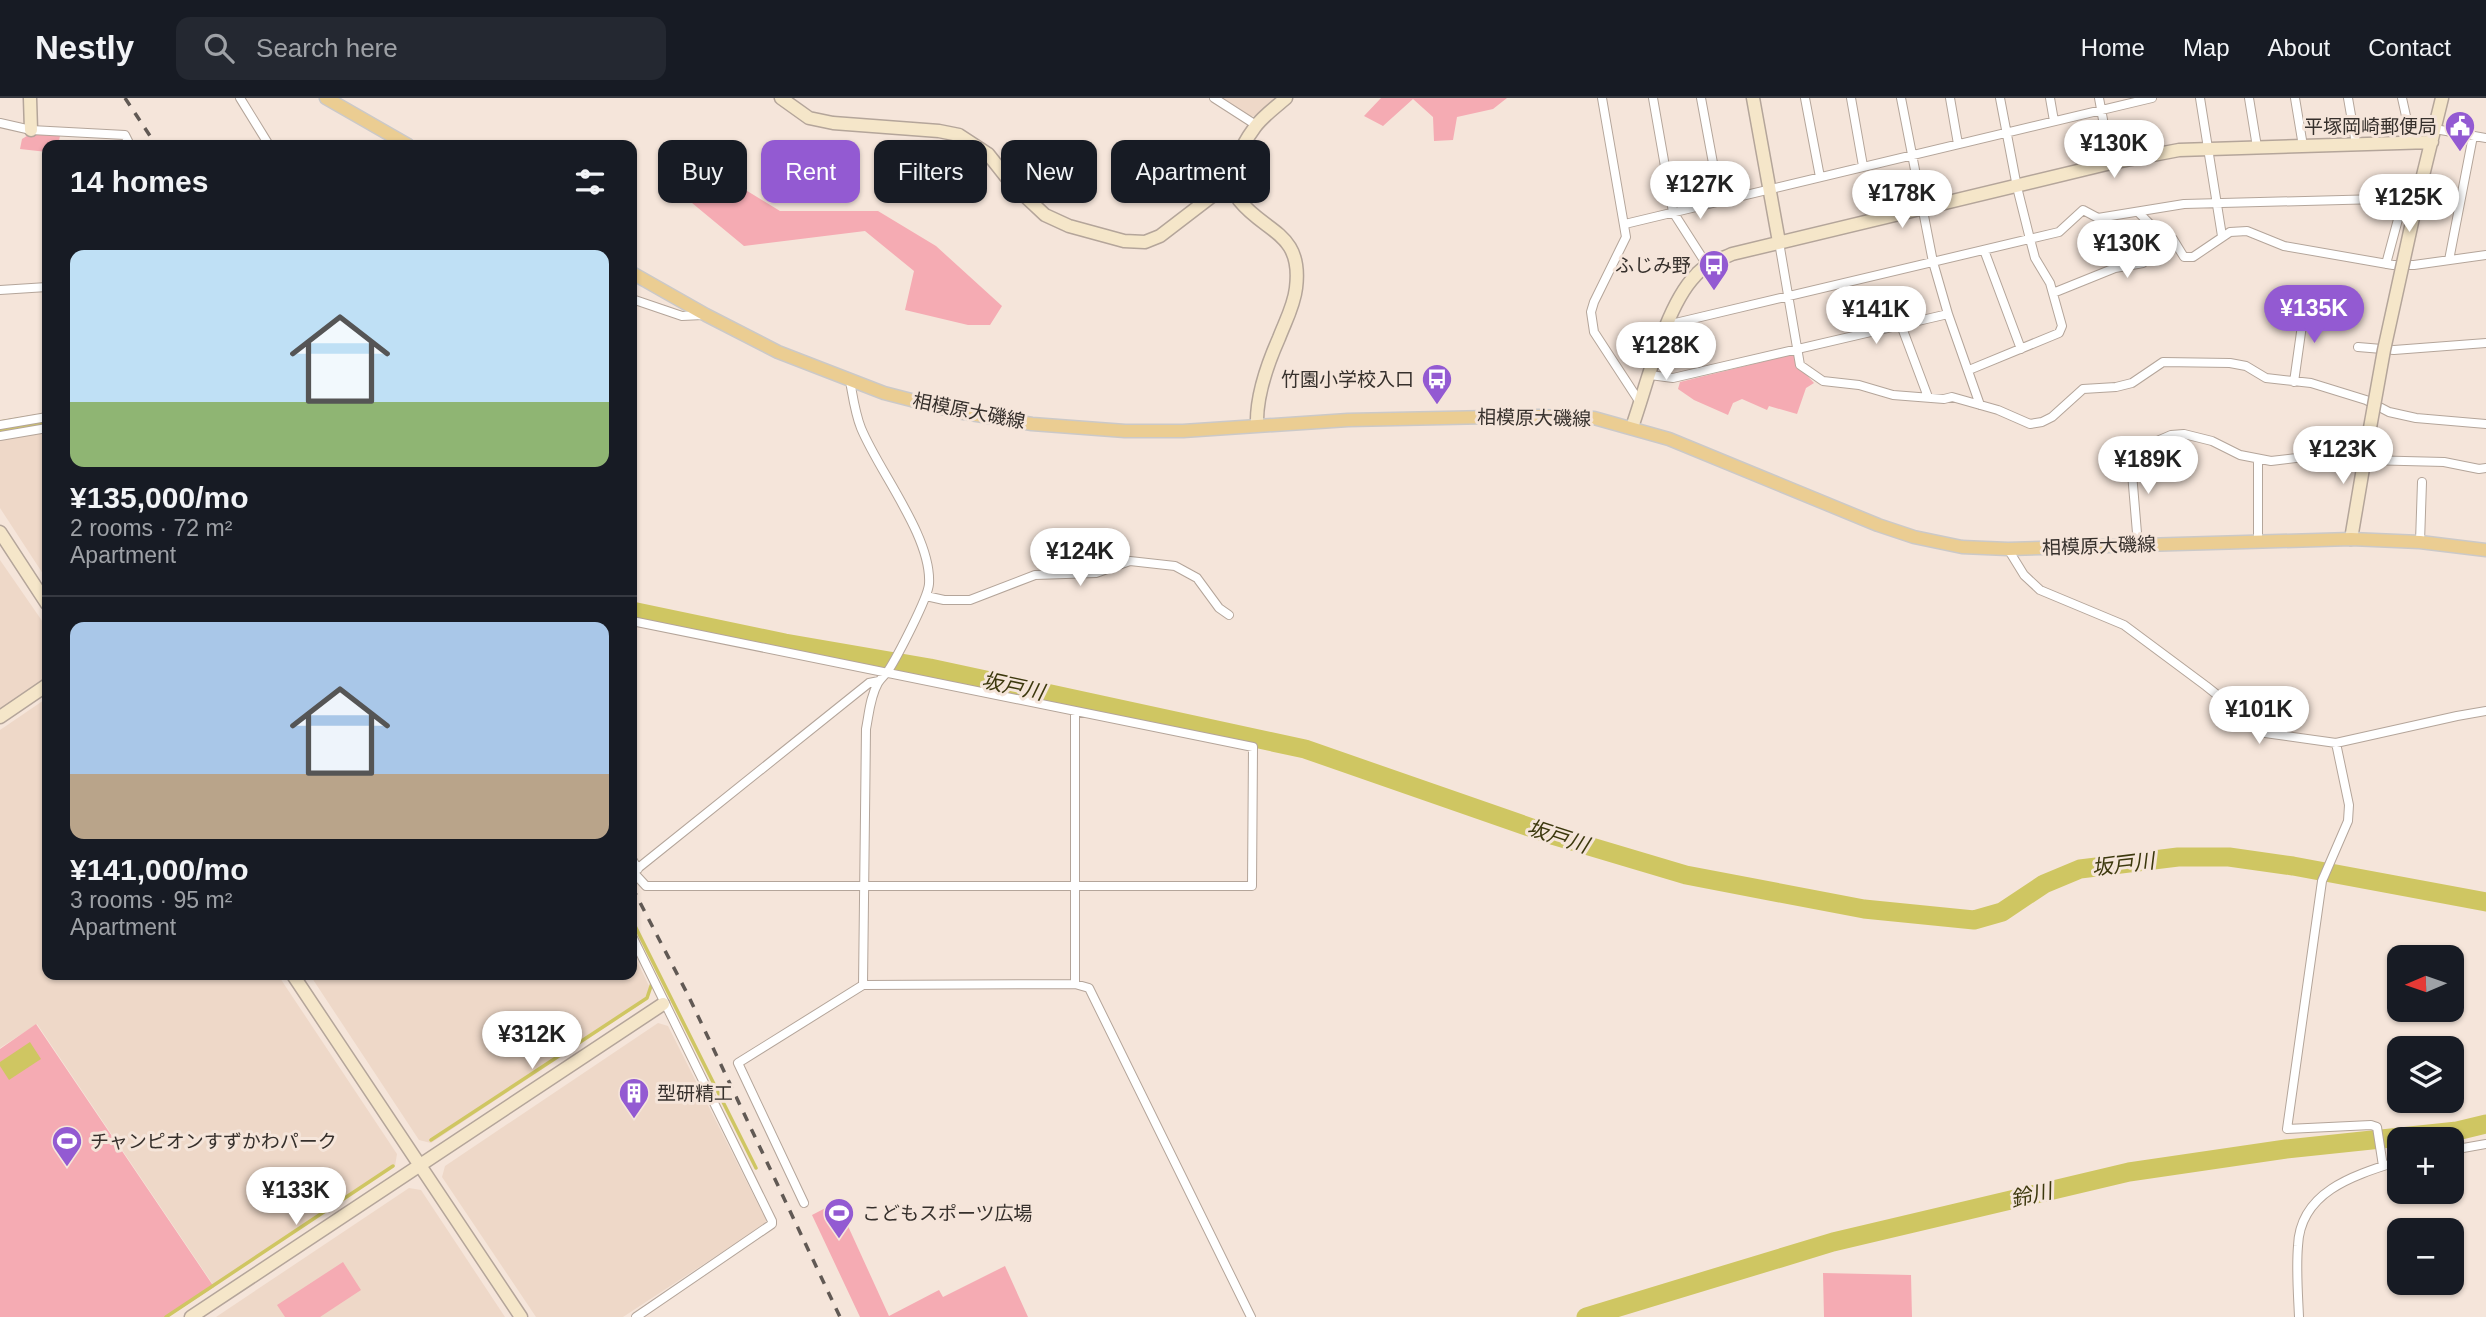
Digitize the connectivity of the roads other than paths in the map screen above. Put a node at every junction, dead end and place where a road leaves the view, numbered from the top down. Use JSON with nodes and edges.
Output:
{"nodes":[{"id":1,"x":30,"y":98,"type":"edge"},
{"id":2,"x":240,"y":98,"type":"edge"},
{"id":3,"x":326,"y":98,"type":"edge"},
{"id":4,"x":781,"y":98,"type":"edge"},
{"id":5,"x":1214,"y":98,"type":"edge"},
{"id":6,"x":1286,"y":98,"type":"edge"},
{"id":7,"x":1602,"y":98,"type":"edge"},
{"id":8,"x":1653,"y":98,"type":"edge"},
{"id":9,"x":1702,"y":98,"type":"edge"},
{"id":10,"x":1753,"y":98,"type":"edge"},
{"id":11,"x":1805,"y":98,"type":"edge"},
{"id":12,"x":1851,"y":98,"type":"edge"},
{"id":13,"x":1901,"y":98,"type":"edge"},
{"id":14,"x":1950,"y":98,"type":"edge"},
{"id":15,"x":2000,"y":98,"type":"edge"},
{"id":16,"x":2050,"y":98,"type":"edge"},
{"id":17,"x":2099,"y":98,"type":"edge"},
{"id":18,"x":2150,"y":98,"type":"edge"},
{"id":19,"x":2200,"y":98,"type":"edge"},
{"id":20,"x":2249,"y":98,"type":"edge"},
{"id":21,"x":2295,"y":98,"type":"edge"},
{"id":22,"x":2348,"y":98,"type":"edge"},
{"id":23,"x":2402,"y":98,"type":"edge"},
{"id":24,"x":2442,"y":98,"type":"edge"},
{"id":25,"x":2101,"y":110,"type":"junction"},
{"id":26,"x":2054,"y":121,"type":"junction"},
{"id":27,"x":0,"y":123,"type":"edge"},
{"id":28,"x":1256,"y":125,"type":"junction"},
{"id":29,"x":2435,"y":129,"type":"junction"},
{"id":30,"x":31,"y":130,"type":"junction"},
{"id":31,"x":2007,"y":132,"type":"junction"},
{"id":32,"x":2473,"y":136,"type":"junction"},
{"id":33,"x":2486,"y":138,"type":"edge"},
{"id":34,"x":128,"y":140,"type":"edge"},
{"id":35,"x":266,"y":140,"type":"edge"},
{"id":36,"x":399,"y":140,"type":"edge"},
{"id":37,"x":1247,"y":140,"type":"edge"},
{"id":38,"x":2432,"y":142,"type":"junction"},
{"id":39,"x":2412,"y":143,"type":"junction"},
{"id":40,"x":1958,"y":144,"type":"junction"},
{"id":41,"x":2356,"y":145,"type":"junction"},
{"id":42,"x":2303,"y":146,"type":"junction"},
{"id":43,"x":2257,"y":147,"type":"junction"},
{"id":44,"x":2209,"y":149,"type":"junction"},
{"id":45,"x":1911,"y":155,"type":"junction"},
{"id":46,"x":2111,"y":163,"type":"junction"},
{"id":47,"x":1863,"y":166,"type":"junction"},
{"id":48,"x":1820,"y":177,"type":"junction"},
{"id":49,"x":2017,"y":187,"type":"junction"},
{"id":50,"x":1770,"y":190,"type":"junction"},
{"id":51,"x":2404,"y":197,"type":"junction"},
{"id":52,"x":1720,"y":201,"type":"junction"},
{"id":53,"x":2417,"y":201,"type":"junction"},
{"id":54,"x":2217,"y":202,"type":"junction"},
{"id":55,"x":1203,"y":203,"type":"edge"},
{"id":56,"x":1242,"y":203,"type":"edge"},
{"id":57,"x":1922,"y":209,"type":"junction"},
{"id":58,"x":1673,"y":212,"type":"junction"},
{"id":59,"x":2138,"y":212,"type":"junction"},
{"id":60,"x":1625,"y":224,"type":"junction"},
{"id":61,"x":2151,"y":225,"type":"junction"},
{"id":62,"x":2222,"y":236,"type":"junction"},
{"id":63,"x":2030,"y":239,"type":"junction"},
{"id":64,"x":1779,"y":242,"type":"junction"},
{"id":65,"x":1984,"y":250,"type":"junction"},
{"id":66,"x":2486,"y":255,"type":"edge"},
{"id":67,"x":2449,"y":260,"type":"junction"},
{"id":68,"x":1933,"y":262,"type":"junction"},
{"id":69,"x":2386,"y":264,"type":"junction"},
{"id":70,"x":1707,"y":265,"type":"junction"},
{"id":71,"x":637,"y":276,"type":"edge"},
{"id":72,"x":42,"y":286,"type":"edge"},
{"id":73,"x":0,"y":290,"type":"edge"},
{"id":74,"x":2053,"y":293,"type":"junction"},
{"id":75,"x":1788,"y":297,"type":"junction"},
{"id":76,"x":637,"y":301,"type":"edge"},
{"id":77,"x":2305,"y":304,"type":"dead end"},
{"id":78,"x":1948,"y":314,"type":"junction"},
{"id":79,"x":706,"y":315,"type":"junction"},
{"id":80,"x":2303,"y":315,"type":"junction"},
{"id":81,"x":2316,"y":317,"type":"dead end"},
{"id":82,"x":1667,"y":325,"type":"junction"},
{"id":83,"x":1901,"y":325,"type":"junction"},
{"id":84,"x":2486,"y":343,"type":"edge"},
{"id":85,"x":2358,"y":348,"type":"dead end"},
{"id":86,"x":1798,"y":349,"type":"junction"},
{"id":87,"x":2021,"y":349,"type":"junction"},
{"id":88,"x":1969,"y":370,"type":"junction"},
{"id":89,"x":1650,"y":375,"type":"junction"},
{"id":90,"x":850,"y":381,"type":"junction"},
{"id":91,"x":2294,"y":382,"type":"junction"},
{"id":92,"x":1928,"y":397,"type":"junction"},
{"id":93,"x":1640,"y":404,"type":"junction"},
{"id":94,"x":1980,"y":405,"type":"junction"},
{"id":95,"x":42,"y":418,"type":"edge"},
{"id":96,"x":2486,"y":424,"type":"edge"},
{"id":97,"x":0,"y":425,"type":"edge"},
{"id":98,"x":1257,"y":425,"type":"junction"},
{"id":99,"x":1632,"y":427,"type":"junction"},
{"id":100,"x":42,"y":429,"type":"edge"},
{"id":101,"x":0,"y":436,"type":"edge"},
{"id":102,"x":2258,"y":459,"type":"junction"},
{"id":103,"x":2365,"y":460,"type":"junction"},
{"id":104,"x":2486,"y":468,"type":"edge"},
{"id":105,"x":2422,"y":482,"type":"dead end"},
{"id":106,"x":0,"y":532,"type":"edge"},
{"id":107,"x":2351,"y":539,"type":"junction"},
{"id":108,"x":2258,"y":542,"type":"junction"},
{"id":109,"x":2420,"y":542,"type":"junction"},
{"id":110,"x":2138,"y":545,"type":"junction"},
{"id":111,"x":2008,"y":549,"type":"junction"},
{"id":112,"x":2486,"y":550,"type":"edge"},
{"id":113,"x":42,"y":596,"type":"edge"},
{"id":114,"x":926,"y":596,"type":"junction"},
{"id":115,"x":1228,"y":615,"type":"dead end"},
{"id":116,"x":637,"y":622,"type":"edge"},
{"id":117,"x":888,"y":672,"type":"junction"},
{"id":118,"x":879,"y":681,"type":"junction"},
{"id":119,"x":42,"y":688,"type":"edge"},
{"id":120,"x":1075,"y":711,"type":"junction"},
{"id":121,"x":2486,"y":711,"type":"edge"},
{"id":122,"x":0,"y":717,"type":"edge"},
{"id":123,"x":2336,"y":743,"type":"junction"},
{"id":124,"x":637,"y":869,"type":"edge"},
{"id":125,"x":637,"y":875,"type":"edge"},
{"id":126,"x":866,"y":885,"type":"junction"},
{"id":127,"x":1074,"y":886,"type":"junction"},
{"id":128,"x":637,"y":947,"type":"edge"},
{"id":129,"x":296,"y":980,"type":"edge"},
{"id":130,"x":1075,"y":984,"type":"junction"},
{"id":131,"x":863,"y":985,"type":"junction"},
{"id":132,"x":663,"y":1004,"type":"junction"},
{"id":133,"x":2486,"y":1144,"type":"edge"},
{"id":134,"x":2464,"y":1148,"type":"edge"},
{"id":135,"x":420,"y":1165,"type":"junction"},
{"id":136,"x":2387,"y":1165,"type":"edge"},
{"id":137,"x":2384,"y":1166,"type":"junction"},
{"id":138,"x":804,"y":1203,"type":"dead end"},
{"id":139,"x":191,"y":1317,"type":"edge"},
{"id":140,"x":521,"y":1317,"type":"edge"},
{"id":141,"x":636,"y":1317,"type":"edge"},
{"id":142,"x":1251,"y":1317,"type":"edge"},
{"id":143,"x":2299,"y":1317,"type":"edge"}],
"edges":[{"from":1,"to":30,"type":"street"},
{"from":2,"to":35,"type":"street"},
{"from":3,"to":36,"type":"main road"},
{"from":4,"to":55,"type":"street"},
{"from":5,"to":28,"type":"street"},
{"from":6,"to":28,"type":"street"},
{"from":7,"to":60,"type":"street"},
{"from":8,"to":58,"type":"street"},
{"from":9,"to":52,"type":"street"},
{"from":10,"to":50,"type":"street"},
{"from":11,"to":48,"type":"street"},
{"from":12,"to":47,"type":"street"},
{"from":13,"to":45,"type":"street"},
{"from":14,"to":40,"type":"street"},
{"from":15,"to":31,"type":"street"},
{"from":16,"to":26,"type":"street"},
{"from":17,"to":25,"type":"street"},
{"from":18,"to":25,"type":"street"},
{"from":19,"to":44,"type":"street"},
{"from":20,"to":43,"type":"street"},
{"from":21,"to":42,"type":"street"},
{"from":22,"to":41,"type":"street"},
{"from":23,"to":39,"type":"street"},
{"from":24,"to":29,"type":"street"},
{"from":25,"to":26,"type":"street"},
{"from":25,"to":46,"type":"street"},
{"from":26,"to":31,"type":"street"},
{"from":27,"to":30,"type":"street"},
{"from":28,"to":37,"type":"street"},
{"from":29,"to":32,"type":"street"},
{"from":29,"to":38,"type":"street"},
{"from":30,"to":34,"type":"street"},
{"from":31,"to":40,"type":"street"},
{"from":31,"to":49,"type":"street"},
{"from":32,"to":33,"type":"street"},
{"from":32,"to":67,"type":"street"},
{"from":38,"to":39,"type":"street"},
{"from":38,"to":53,"type":"street"},
{"from":39,"to":41,"type":"street"},
{"from":40,"to":45,"type":"street"},
{"from":41,"to":42,"type":"street"},
{"from":42,"to":43,"type":"street"},
{"from":43,"to":44,"type":"street"},
{"from":44,"to":46,"type":"street"},
{"from":44,"to":54,"type":"street"},
{"from":45,"to":47,"type":"street"},
{"from":45,"to":57,"type":"street"},
{"from":46,"to":49,"type":"street"},
{"from":47,"to":48,"type":"street"},
{"from":48,"to":50,"type":"street"},
{"from":49,"to":57,"type":"street"},
{"from":49,"to":63,"type":"street"},
{"from":50,"to":52,"type":"street"},
{"from":50,"to":64,"type":"street"},
{"from":51,"to":53,"type":"street"},
{"from":51,"to":54,"type":"street"},
{"from":51,"to":69,"type":"street"},
{"from":52,"to":58,"type":"street"},
{"from":53,"to":103,"type":"street","bridge":true},
{"from":54,"to":59,"type":"street"},
{"from":54,"to":62,"type":"street"},
{"from":56,"to":98,"type":"street"},
{"from":57,"to":64,"type":"street"},
{"from":57,"to":68,"type":"street"},
{"from":58,"to":60,"type":"street"},
{"from":58,"to":70,"type":"street"},
{"from":59,"to":61,"type":"street"},
{"from":59,"to":63,"type":"street"},
{"from":60,"to":93,"type":"street"},
{"from":61,"to":62,"type":"street"},
{"from":61,"to":74,"type":"street"},
{"from":62,"to":69,"type":"street"},
{"from":63,"to":65,"type":"street"},
{"from":63,"to":74,"type":"street"},
{"from":64,"to":70,"type":"street"},
{"from":64,"to":75,"type":"street"},
{"from":65,"to":68,"type":"street"},
{"from":65,"to":87,"type":"street"},
{"from":66,"to":67,"type":"street"},
{"from":67,"to":69,"type":"street"},
{"from":68,"to":75,"type":"street"},
{"from":68,"to":78,"type":"street"},
{"from":70,"to":82,"type":"street"},
{"from":71,"to":79,"type":"main road","name":"相模原大磯線"},
{"from":72,"to":73,"type":"street"},
{"from":74,"to":87,"type":"street"},
{"from":75,"to":82,"type":"street"},
{"from":75,"to":86,"type":"street"},
{"from":76,"to":79,"type":"street"},
{"from":77,"to":80,"type":"street"},
{"from":78,"to":83,"type":"street"},
{"from":78,"to":88,"type":"street"},
{"from":79,"to":90,"type":"main road","name":"相模原大磯線"},
{"from":80,"to":81,"type":"street"},
{"from":80,"to":91,"type":"street"},
{"from":82,"to":89,"type":"street"},
{"from":83,"to":86,"type":"street"},
{"from":83,"to":92,"type":"street"},
{"from":84,"to":85,"type":"street"},
{"from":86,"to":89,"type":"street"},
{"from":86,"to":92,"type":"street"},
{"from":87,"to":88,"type":"street"},
{"from":88,"to":94,"type":"street"},
{"from":89,"to":93,"type":"street"},
{"from":90,"to":98,"type":"main road","name":"相模原大磯線"},
{"from":90,"to":114,"type":"street"},
{"from":91,"to":94,"type":"street"},
{"from":91,"to":96,"type":"street"},
{"from":92,"to":94,"type":"street"},
{"from":93,"to":99,"type":"street"},
{"from":95,"to":97,"type":"street"},
{"from":98,"to":99,"type":"main road","name":"相模原大磯線"},
{"from":99,"to":111,"type":"main road","name":"相模原大磯線"},
{"from":100,"to":101,"type":"street"},
{"from":102,"to":103,"type":"street"},
{"from":102,"to":108,"type":"street"},
{"from":102,"to":110,"type":"street"},
{"from":103,"to":104,"type":"street"},
{"from":103,"to":107,"type":"street"},
{"from":105,"to":109,"type":"street"},
{"from":106,"to":113,"type":"street"},
{"from":107,"to":108,"type":"main road","name":"相模原大磯線"},
{"from":107,"to":109,"type":"main road","name":"相模原大磯線"},
{"from":108,"to":110,"type":"main road","name":"相模原大磯線"},
{"from":109,"to":112,"type":"main road","name":"相模原大磯線"},
{"from":110,"to":111,"type":"main road","name":"相模原大磯線"},
{"from":111,"to":123,"type":"street"},
{"from":114,"to":115,"type":"street"},
{"from":114,"to":117,"type":"street"},
{"from":116,"to":117,"type":"street"},
{"from":117,"to":118,"type":"street"},
{"from":117,"to":120,"type":"street"},
{"from":118,"to":124,"type":"street"},
{"from":118,"to":126,"type":"street"},
{"from":119,"to":122,"type":"street"},
{"from":120,"to":127,"type":"street"},
{"from":120,"to":127,"type":"street"},
{"from":121,"to":123,"type":"street"},
{"from":123,"to":137,"type":"street"},
{"from":125,"to":126,"type":"street"},
{"from":126,"to":127,"type":"street"},
{"from":126,"to":131,"type":"street"},
{"from":127,"to":130,"type":"street"},
{"from":128,"to":132,"type":"street"},
{"from":129,"to":135,"type":"street"},
{"from":130,"to":131,"type":"street"},
{"from":130,"to":142,"type":"street"},
{"from":131,"to":138,"type":"street"},
{"from":132,"to":135,"type":"street"},
{"from":132,"to":141,"type":"street"},
{"from":133,"to":134,"type":"street"},
{"from":135,"to":139,"type":"street"},
{"from":135,"to":140,"type":"street"},
{"from":136,"to":137,"type":"street"},
{"from":137,"to":143,"type":"street"}]}
